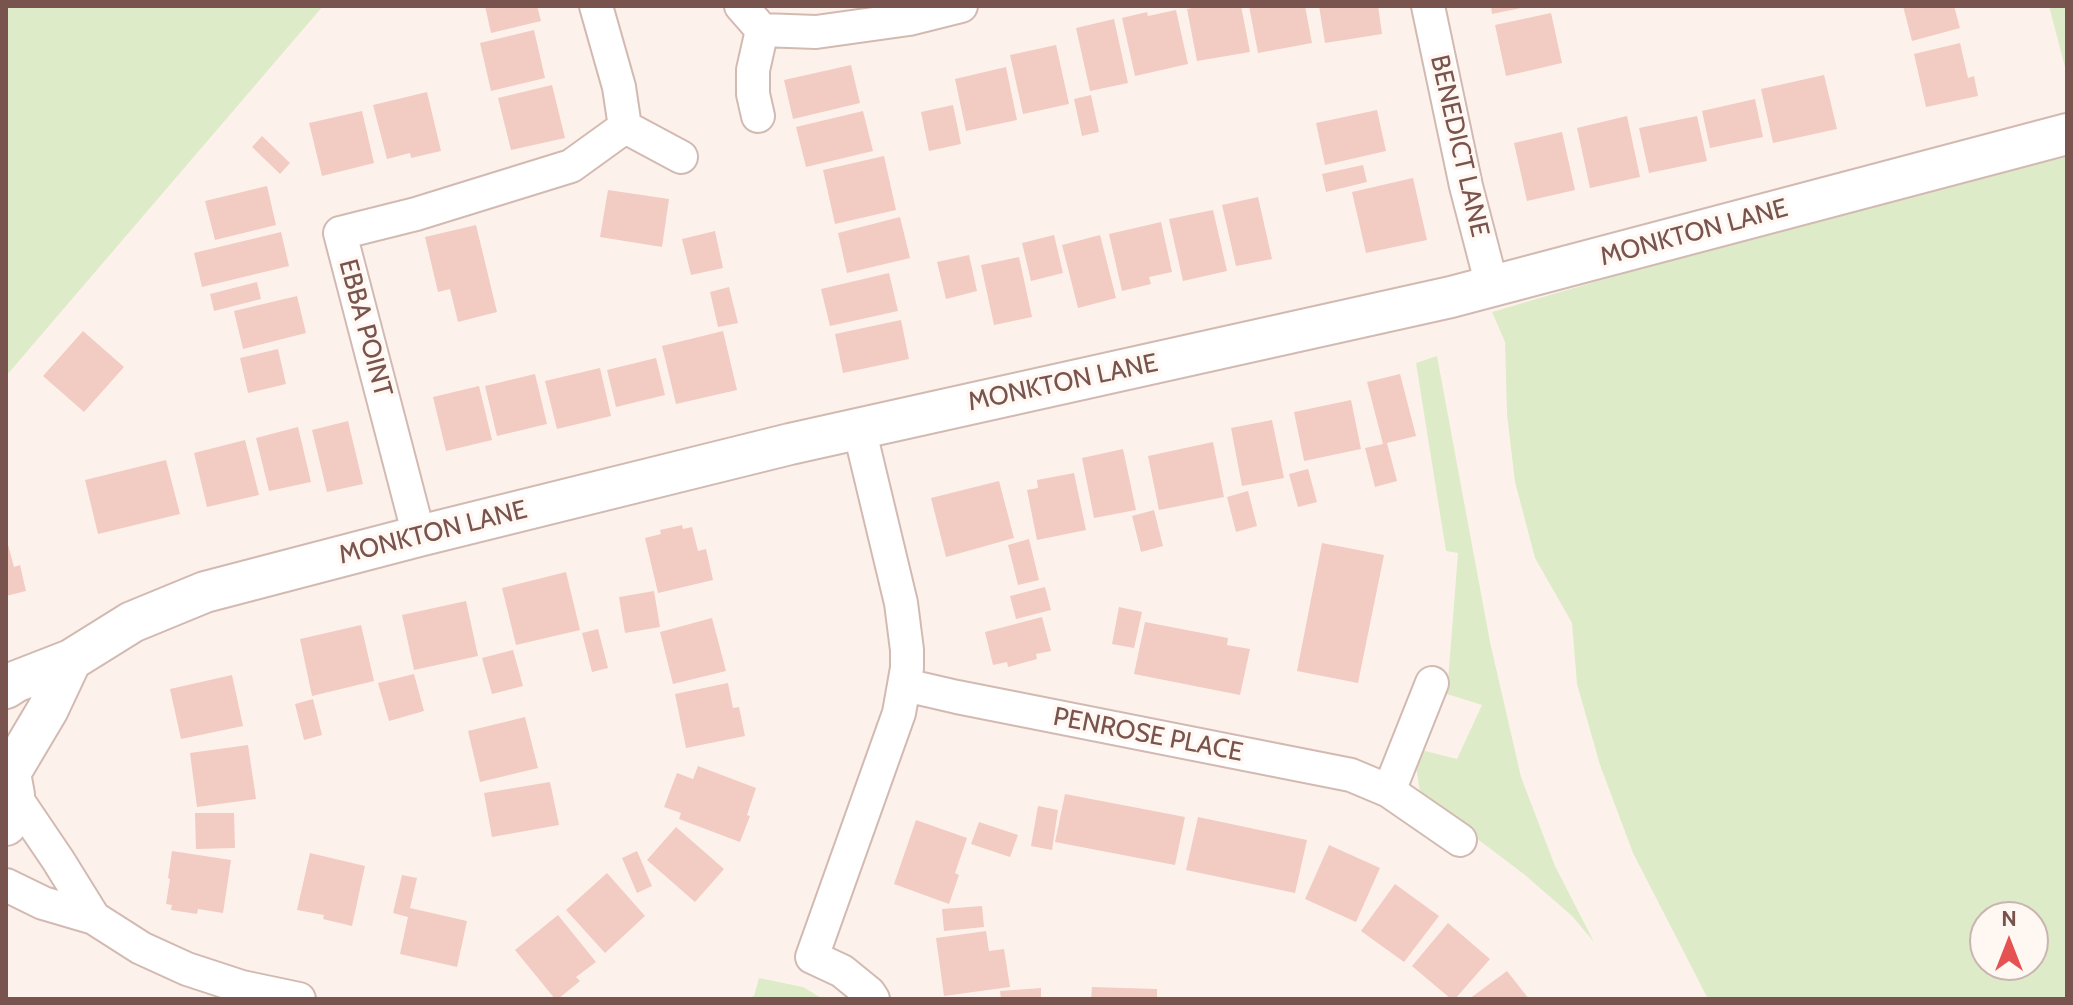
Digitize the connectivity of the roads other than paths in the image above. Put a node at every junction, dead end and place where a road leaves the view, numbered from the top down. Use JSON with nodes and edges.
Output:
{"nodes":[{"id":1,"x":596,"y":6,"type":"edge"},
{"id":2,"x":741,"y":6,"type":"edge"},
{"id":3,"x":961,"y":6,"type":"edge"},
{"id":4,"x":1428,"y":6,"type":"edge"},
{"id":5,"x":762,"y":30,"type":"junction"},
{"id":6,"x":758,"y":116,"type":"dead end"},
{"id":7,"x":625,"y":127,"type":"junction"},
{"id":8,"x":2067,"y":134,"type":"edge"},
{"id":9,"x":681,"y":157,"type":"dead end"},
{"id":10,"x":1492,"y":286,"type":"junction"},
{"id":11,"x":859,"y":428,"type":"junction"},
{"id":12,"x":419,"y":536,"type":"junction"},
{"id":13,"x":71,"y":660,"type":"junction"},
{"id":14,"x":1432,"y":683,"type":"dead end"},
{"id":15,"x":905,"y":685,"type":"junction"},
{"id":16,"x":6,"y":688,"type":"edge"},
{"id":17,"x":9,"y":790,"type":"edge"},
{"id":18,"x":1389,"y":791,"type":"junction"},
{"id":19,"x":1460,"y":840,"type":"dead end"},
{"id":20,"x":6,"y":885,"type":"edge"},
{"id":21,"x":94,"y":918,"type":"junction"},
{"id":22,"x":299,"y":999,"type":"edge"},
{"id":23,"x":873,"y":999,"type":"edge"}],
"edges":[{"from":1,"to":7,"type":"street"},
{"from":2,"to":5,"type":"street"},
{"from":3,"to":5,"type":"street"},
{"from":4,"to":10,"type":"street","name":"BENEDICT LANE"},
{"from":5,"to":6,"type":"street"},
{"from":7,"to":9,"type":"street"},
{"from":7,"to":12,"type":"street","name":"EBBA POINT"},
{"from":8,"to":10,"type":"street","name":"MONKTON LANE"},
{"from":10,"to":11,"type":"street","name":"MONKTON LANE"},
{"from":11,"to":12,"type":"street","name":"MONKTON LANE"},
{"from":11,"to":15,"type":"street"},
{"from":12,"to":13,"type":"street","name":"MONKTON LANE"},
{"from":13,"to":16,"type":"street","name":"MONKTON LANE"},
{"from":13,"to":17,"type":"street"},
{"from":14,"to":18,"type":"street"},
{"from":15,"to":18,"type":"street","name":"PENROSE PLACE"},
{"from":15,"to":23,"type":"street"},
{"from":17,"to":21,"type":"street"},
{"from":18,"to":19,"type":"street","name":"PENROSE PLACE"},
{"from":20,"to":21,"type":"street"},
{"from":21,"to":22,"type":"street"}]}
